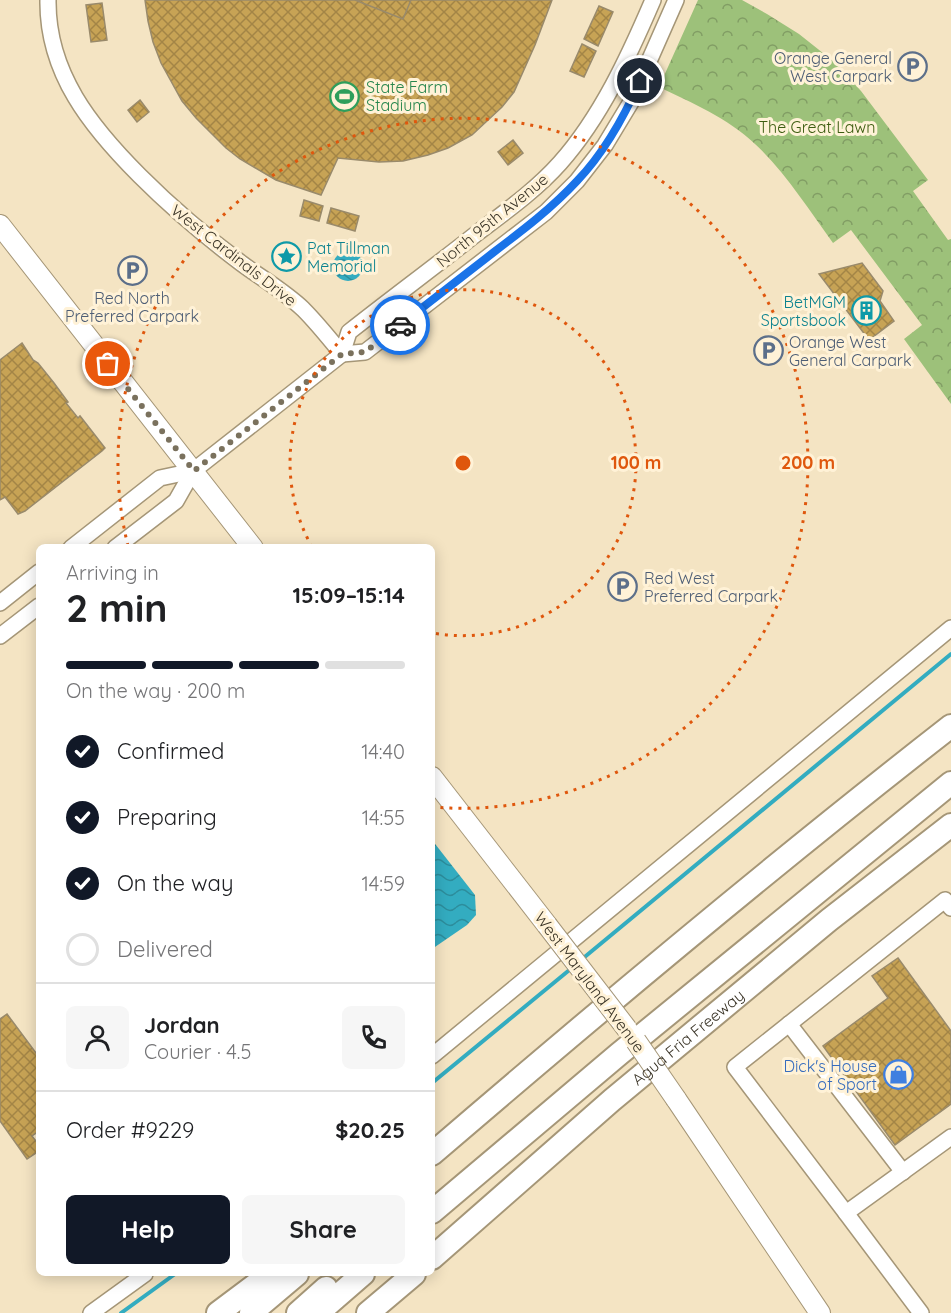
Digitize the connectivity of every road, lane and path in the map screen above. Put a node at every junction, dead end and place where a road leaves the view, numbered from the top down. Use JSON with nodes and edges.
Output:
{"nodes":[{"id":1,"x":48,"y":0,"type":"edge"},
{"id":2,"x":653,"y":0,"type":"edge"},
{"id":3,"x":676,"y":0,"type":"edge"},
{"id":4,"x":0,"y":225,"type":"edge"},
{"id":5,"x":342,"y":354,"type":"junction"},
{"id":6,"x":194,"y":471,"type":"junction"},
{"id":7,"x":76,"y":544,"type":"edge"},
{"id":8,"x":120,"y":544,"type":"edge"},
{"id":9,"x":250,"y":544,"type":"edge"},
{"id":10,"x":36,"y":574,"type":"edge"},
{"id":11,"x":0,"y":603,"type":"edge"},
{"id":12,"x":36,"y":608,"type":"edge"},
{"id":13,"x":951,"y":628,"type":"edge"},
{"id":14,"x":0,"y":636,"type":"edge"},
{"id":15,"x":951,"y":726,"type":"edge"},
{"id":16,"x":951,"y":769,"type":"edge"},
{"id":17,"x":435,"y":781,"type":"edge"},
{"id":18,"x":951,"y":783,"type":"edge"},
{"id":19,"x":951,"y":825,"type":"edge"},
{"id":20,"x":951,"y":908,"type":"edge"},
{"id":21,"x":776,"y":917,"type":"junction"},
{"id":22,"x":789,"y":1024,"type":"junction"},
{"id":23,"x":631,"y":1035,"type":"junction"},
{"id":24,"x":435,"y":1054,"type":"edge"},
{"id":25,"x":951,"y":1137,"type":"edge"},
{"id":26,"x":435,"y":1151,"type":"edge"},
{"id":27,"x":903,"y":1172,"type":"junction"},
{"id":28,"x":435,"y":1193,"type":"edge"},
{"id":29,"x":435,"y":1209,"type":"edge"},
{"id":30,"x":846,"y":1214,"type":"junction"},
{"id":31,"x":435,"y":1257,"type":"edge"},
{"id":32,"x":142,"y":1276,"type":"edge"},
{"id":33,"x":267,"y":1276,"type":"edge"},
{"id":34,"x":295,"y":1276,"type":"edge"},
{"id":35,"x":341,"y":1276,"type":"edge"},
{"id":36,"x":361,"y":1276,"type":"edge"},
{"id":37,"x":412,"y":1276,"type":"edge"},
{"id":38,"x":421,"y":1276,"type":"edge"},
{"id":39,"x":91,"y":1313,"type":"edge"},
{"id":40,"x":218,"y":1313,"type":"edge"},
{"id":41,"x":251,"y":1313,"type":"edge"},
{"id":42,"x":298,"y":1313,"type":"edge"},
{"id":43,"x":318,"y":1313,"type":"edge"},
{"id":44,"x":368,"y":1313,"type":"edge"},
{"id":45,"x":388,"y":1313,"type":"edge"},
{"id":46,"x":820,"y":1313,"type":"edge"},
{"id":47,"x":921,"y":1313,"type":"edge"}],
"edges":[{"from":1,"to":5,"type":"street","name":"West Cardinals Drive"},
{"from":2,"to":5,"type":"street","name":"North 95th Avenue"},
{"from":3,"to":5,"type":"street","name":"North 95th Avenue"},
{"from":4,"to":6,"type":"main road"},
{"from":5,"to":6,"type":"street","name":"North 95th Avenue"},
{"from":6,"to":7,"type":"street","name":"North 95th Avenue"},
{"from":6,"to":8,"type":"street","name":"North 95th Avenue"},
{"from":6,"to":9,"type":"main road"},
{"from":10,"to":11,"type":"street"},
{"from":12,"to":14,"type":"street"},
{"from":13,"to":24,"type":"street"},
{"from":15,"to":26,"type":"highway"},
{"from":16,"to":21,"type":"highway"},
{"from":17,"to":23,"type":"main road","name":"West Maryland Avenue","bridge":true},
{"from":18,"to":21,"type":"highway"},
{"from":19,"to":31,"type":"highway","name":"Agua Fria Freeway"},
{"from":20,"to":22,"type":"street"},
{"from":21,"to":23,"type":"highway"},
{"from":22,"to":27,"type":"street"},
{"from":22,"to":30,"type":"street"},
{"from":23,"to":28,"type":"highway"},
{"from":23,"to":29,"type":"highway"},
{"from":23,"to":46,"type":"main road","name":"West Maryland Avenue","bridge":true},
{"from":25,"to":27,"type":"street"},
{"from":27,"to":30,"type":"street"},
{"from":30,"to":47,"type":"street"},
{"from":32,"to":39,"type":"street"},
{"from":33,"to":40,"type":"highway"},
{"from":34,"to":41,"type":"highway"},
{"from":35,"to":42,"type":"highway"},
{"from":36,"to":43,"type":"highway"},
{"from":37,"to":44,"type":"highway"},
{"from":38,"to":45,"type":"highway"}]}
